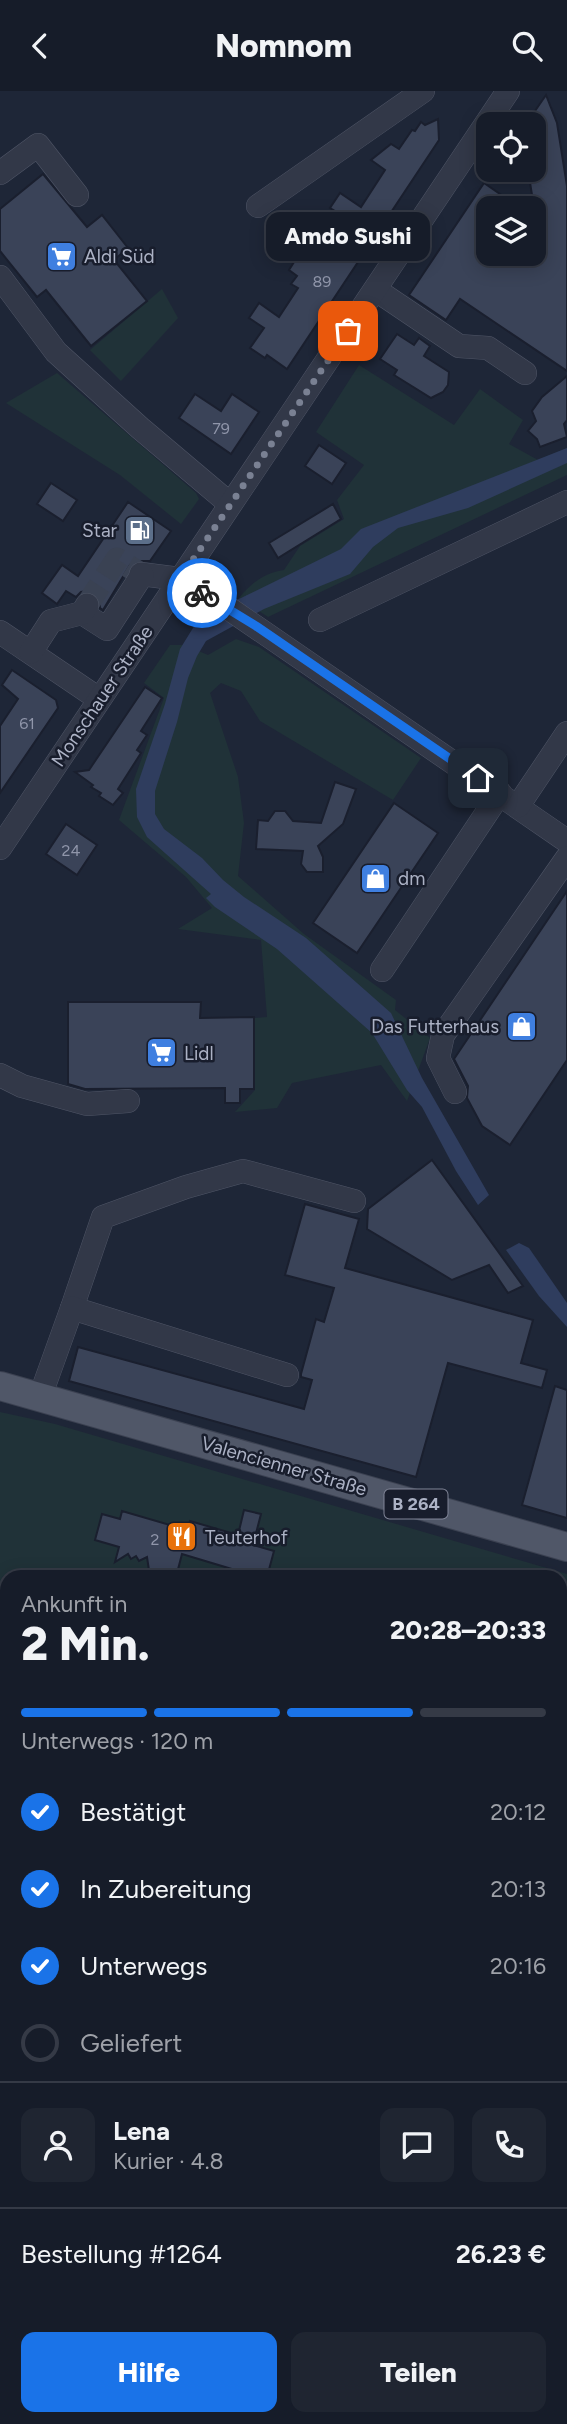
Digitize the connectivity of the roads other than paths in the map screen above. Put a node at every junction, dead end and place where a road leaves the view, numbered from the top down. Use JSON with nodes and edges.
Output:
{"nodes":[{"id":1,"x":423,"y":91,"type":"edge"},
{"id":2,"x":504,"y":92,"type":"edge"},
{"id":3,"x":0,"y":173,"type":"edge"},
{"id":4,"x":77,"y":195,"type":"dead end"},
{"id":5,"x":258,"y":206,"type":"dead end"},
{"id":6,"x":0,"y":277,"type":"edge"},
{"id":7,"x":376,"y":290,"type":"junction"},
{"id":8,"x":525,"y":373,"type":"dead end"},
{"id":9,"x":567,"y":502,"type":"edge"},
{"id":10,"x":230,"y":504,"type":"junction"},
{"id":11,"x":180,"y":579,"type":"junction"},
{"id":12,"x":320,"y":620,"type":"dead end"},
{"id":13,"x":0,"y":632,"type":"edge"},
{"id":14,"x":31,"y":652,"type":"junction"},
{"id":15,"x":99,"y":699,"type":"junction"},
{"id":16,"x":567,"y":733,"type":"edge"},
{"id":17,"x":567,"y":759,"type":"edge"},
{"id":18,"x":516,"y":804,"type":"junction"},
{"id":19,"x":567,"y":841,"type":"edge"},
{"id":20,"x":0,"y":848,"type":"edge"},
{"id":21,"x":563,"y":864,"type":"edge"},
{"id":22,"x":382,"y":969,"type":"dead end"},
{"id":23,"x":0,"y":1075,"type":"edge"},
{"id":24,"x":455,"y":1092,"type":"dead end"},
{"id":25,"x":128,"y":1101,"type":"dead end"},
{"id":26,"x":354,"y":1201,"type":"dead end"},
{"id":27,"x":72,"y":1308,"type":"junction"},
{"id":28,"x":288,"y":1375,"type":"dead end"},
{"id":29,"x":0,"y":1386,"type":"edge"},
{"id":30,"x":40,"y":1398,"type":"junction"},
{"id":31,"x":567,"y":1547,"type":"edge"}],
"edges":[{"from":1,"to":5,"type":"street"},
{"from":2,"to":7,"type":"street","name":"Monschauer Straße"},
{"from":3,"to":4,"type":"street"},
{"from":6,"to":10,"type":"street"},
{"from":7,"to":8,"type":"street"},
{"from":7,"to":10,"type":"street","name":"Monschauer Straße"},
{"from":9,"to":12,"type":"street"},
{"from":10,"to":11,"type":"street","name":"Monschauer Straße"},
{"from":11,"to":14,"type":"street"},
{"from":11,"to":15,"type":"street","name":"Monschauer Straße"},
{"from":11,"to":18,"type":"street"},
{"from":13,"to":14,"type":"street"},
{"from":14,"to":15,"type":"street"},
{"from":15,"to":20,"type":"street","name":"Monschauer Straße"},
{"from":16,"to":18,"type":"street"},
{"from":17,"to":18,"type":"street"},
{"from":18,"to":19,"type":"street"},
{"from":18,"to":22,"type":"street"},
{"from":21,"to":24,"type":"street"},
{"from":23,"to":25,"type":"street"},
{"from":26,"to":27,"type":"street"},
{"from":27,"to":28,"type":"street"},
{"from":27,"to":30,"type":"street"},
{"from":29,"to":30,"type":"main road","name":"Valencienner Straße","number":"B 264"},
{"from":30,"to":31,"type":"main road","name":"Valencienner Straße","number":"B 264"}]}
